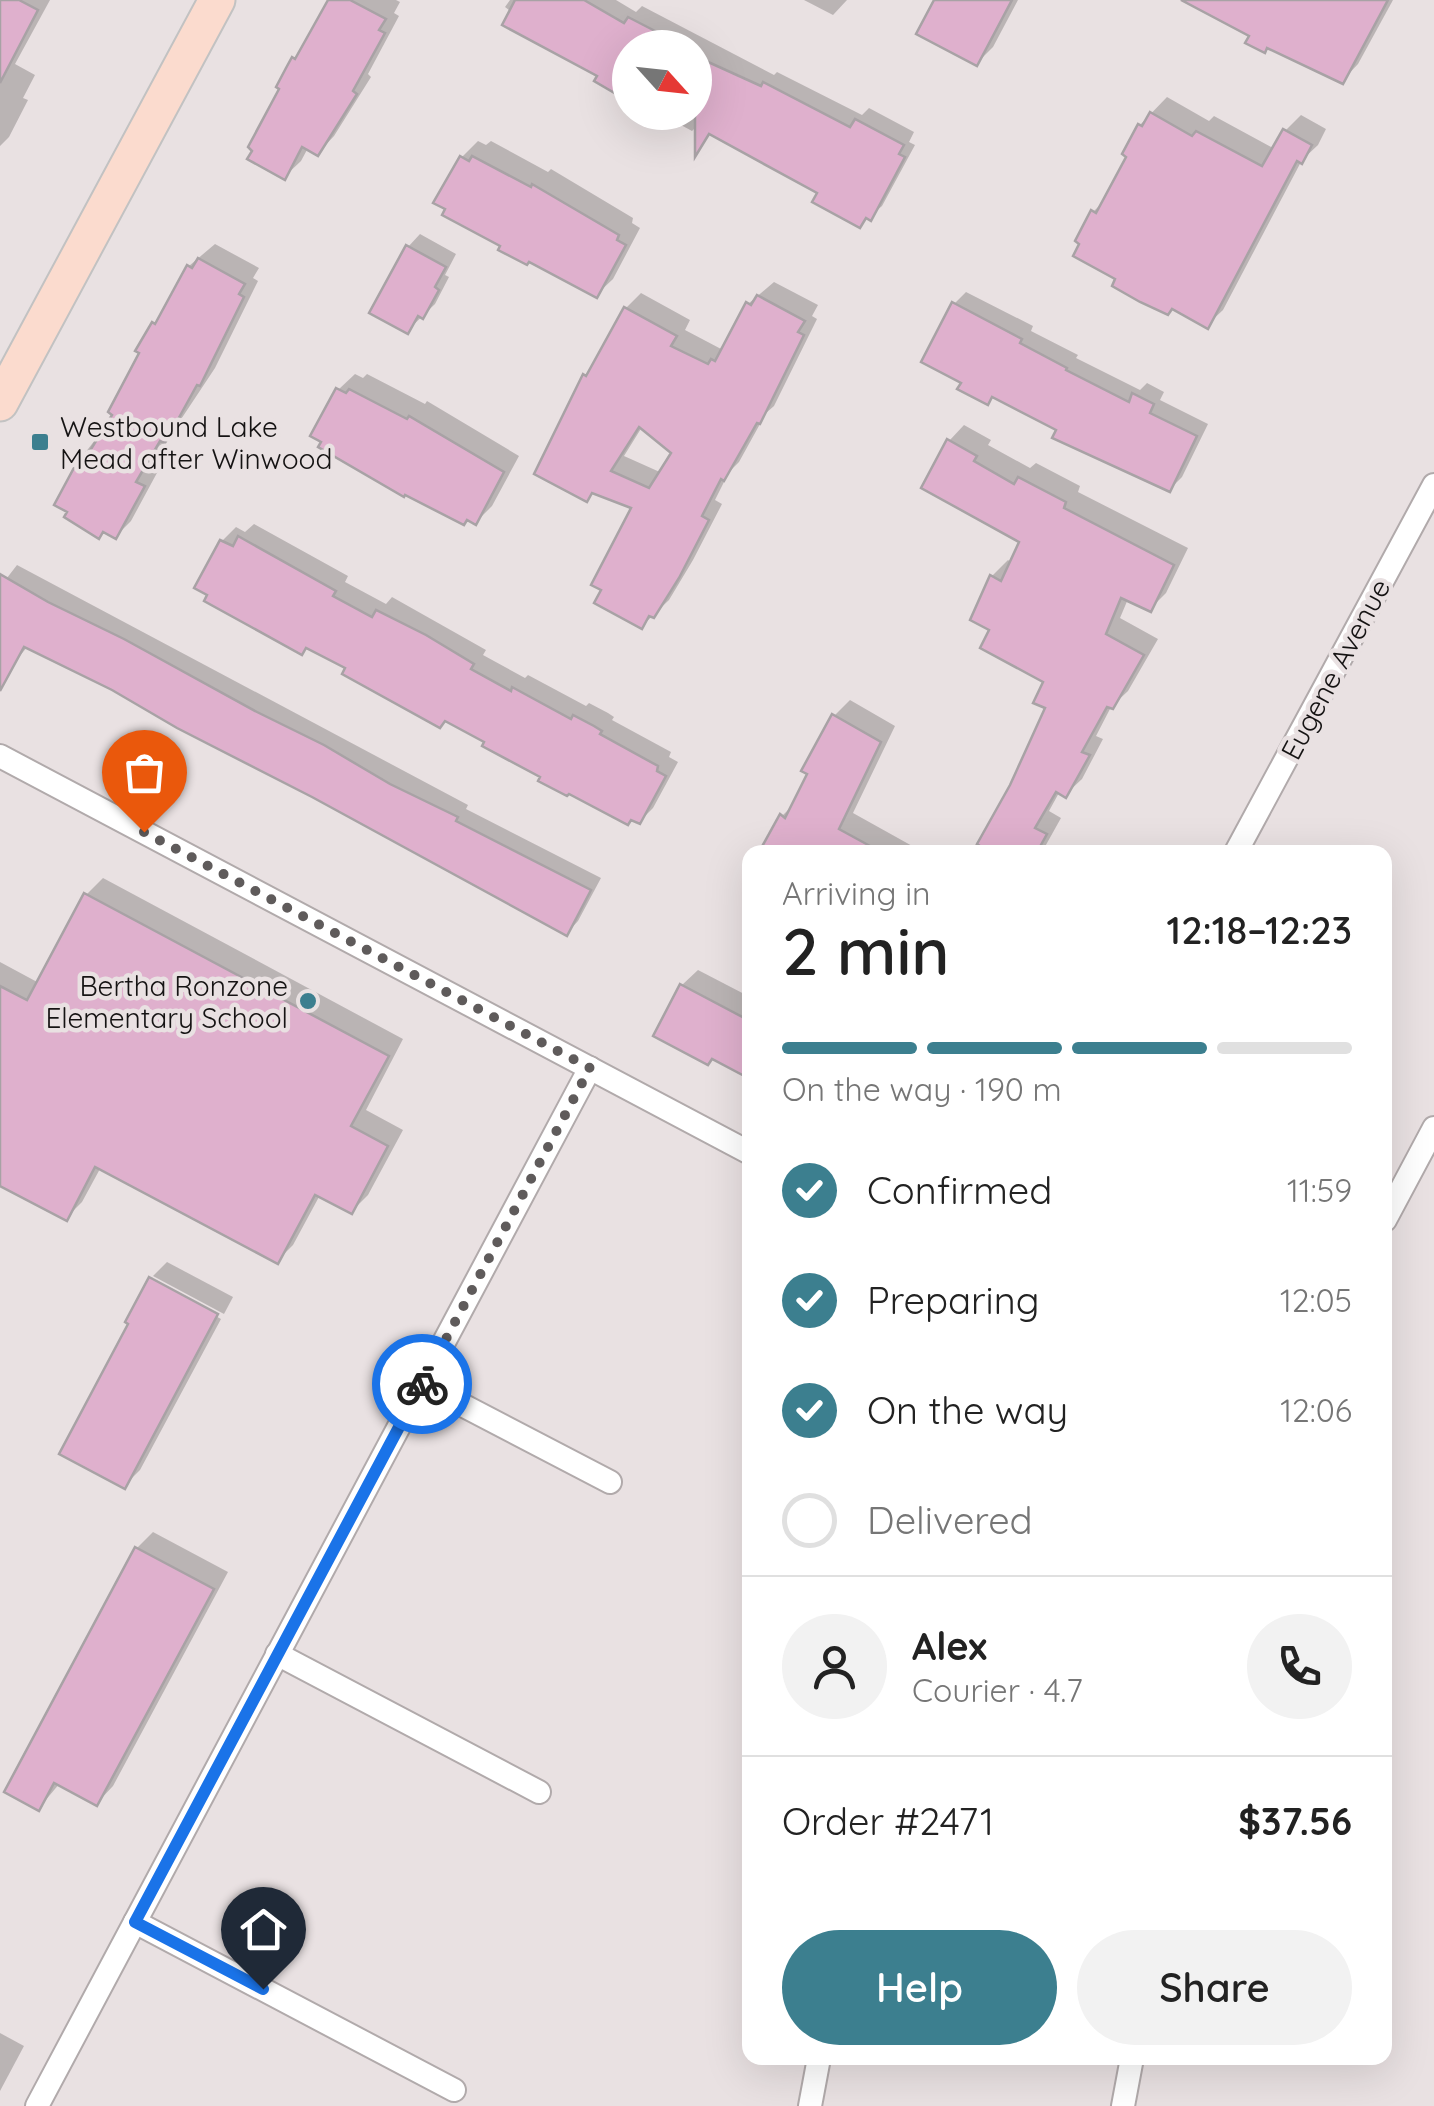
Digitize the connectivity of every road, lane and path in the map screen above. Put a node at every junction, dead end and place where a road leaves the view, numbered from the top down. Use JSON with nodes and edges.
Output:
{"nodes":[{"id":1,"x":217,"y":0,"type":"edge"},
{"id":2,"x":0,"y":403,"type":"edge"},
{"id":3,"x":1434,"y":485,"type":"edge"},
{"id":4,"x":0,"y":756,"type":"edge"},
{"id":5,"x":1240,"y":845,"type":"edge"},
{"id":6,"x":590,"y":1068,"type":"junction"},
{"id":7,"x":1434,"y":1128,"type":"edge"},
{"id":8,"x":742,"y":1149,"type":"edge"},
{"id":9,"x":1392,"y":1204,"type":"edge"},
{"id":10,"x":422,"y":1384,"type":"junction"},
{"id":11,"x":610,"y":1482,"type":"dead end"},
{"id":12,"x":278,"y":1654,"type":"junction"},
{"id":13,"x":539,"y":1792,"type":"dead end"},
{"id":14,"x":135,"y":1922,"type":"junction"},
{"id":15,"x":818,"y":2065,"type":"edge"},
{"id":16,"x":1131,"y":2065,"type":"edge"},
{"id":17,"x":454,"y":2090,"type":"dead end"},
{"id":18,"x":37,"y":2106,"type":"edge"},
{"id":19,"x":810,"y":2106,"type":"edge"},
{"id":20,"x":1124,"y":2106,"type":"edge"}],
"edges":[{"from":1,"to":2,"type":"main road"},
{"from":3,"to":5,"type":"street","name":"Eugene Avenue"},
{"from":4,"to":6,"type":"street"},
{"from":6,"to":8,"type":"street"},
{"from":6,"to":10,"type":"street"},
{"from":7,"to":9,"type":"street"},
{"from":10,"to":11,"type":"street"},
{"from":10,"to":12,"type":"street"},
{"from":12,"to":13,"type":"street"},
{"from":12,"to":14,"type":"street"},
{"from":14,"to":17,"type":"street"},
{"from":14,"to":18,"type":"street"},
{"from":15,"to":19,"type":"street"},
{"from":16,"to":20,"type":"street"}]}
